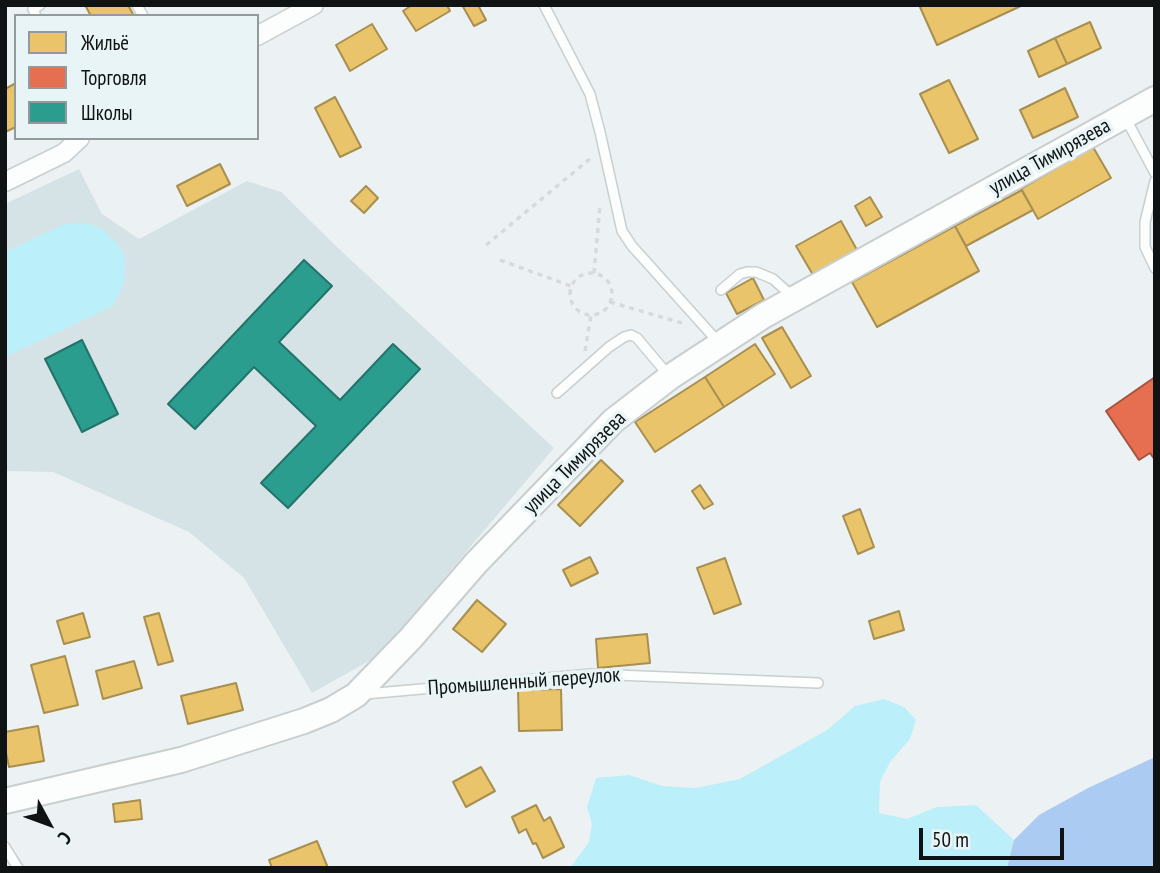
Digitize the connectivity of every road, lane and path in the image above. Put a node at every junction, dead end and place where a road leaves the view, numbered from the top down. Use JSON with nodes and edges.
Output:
{"nodes":[{"id":1,"x":314,"y":5,"type":"edge"},
{"id":2,"x":544,"y":5,"type":"edge"},
{"id":3,"x":259,"y":35,"type":"edge"},
{"id":4,"x":1155,"y":99,"type":"edge"},
{"id":5,"x":1124,"y":116,"type":"junction"},
{"id":6,"x":78,"y":140,"type":"edge"},
{"id":7,"x":604,"y":148,"type":"junction"},
{"id":8,"x":1155,"y":173,"type":"edge"},
{"id":9,"x":1155,"y":181,"type":"edge"},
{"id":10,"x":5,"y":182,"type":"edge"},
{"id":11,"x":601,"y":195,"type":"dead end"},
{"id":12,"x":486,"y":245,"type":"dead end"},
{"id":13,"x":500,"y":260,"type":"dead end"},
{"id":14,"x":1155,"y":268,"type":"edge"},
{"id":15,"x":594,"y":273,"type":"junction"},
{"id":16,"x":571,"y":286,"type":"junction"},
{"id":17,"x":721,"y":290,"type":"dead end"},
{"id":18,"x":794,"y":298,"type":"junction"},
{"id":19,"x":610,"y":302,"type":"junction"},
{"id":20,"x":591,"y":315,"type":"junction"},
{"id":21,"x":713,"y":337,"type":"junction"},
{"id":22,"x":585,"y":351,"type":"dead end"},
{"id":23,"x":670,"y":377,"type":"junction"},
{"id":24,"x":557,"y":393,"type":"dead end"},
{"id":25,"x":818,"y":683,"type":"dead end"},
{"id":26,"x":356,"y":695,"type":"junction"},
{"id":27,"x":5,"y":801,"type":"edge"},
{"id":28,"x":5,"y":847,"type":"edge"},
{"id":29,"x":18,"y":868,"type":"edge"}],
"edges":[{"from":1,"to":3,"type":"street"},
{"from":2,"to":7,"type":"lane"},
{"from":4,"to":5,"type":"main road","name":"улица Тимирязева"},
{"from":5,"to":8,"type":"lane"},
{"from":5,"to":18,"type":"main road","name":"улица Тимирязева"},
{"from":6,"to":10,"type":"street"},
{"from":7,"to":12,"type":"path"},
{"from":7,"to":21,"type":"lane"},
{"from":9,"to":14,"type":"lane"},
{"from":11,"to":15,"type":"path"},
{"from":13,"to":16,"type":"path"},
{"from":15,"to":16,"type":"path"},
{"from":15,"to":19,"type":"path"},
{"from":16,"to":20,"type":"path"},
{"from":17,"to":18,"type":"lane"},
{"from":18,"to":21,"type":"main road","name":"улица Тимирязева"},
{"from":19,"to":20,"type":"path"},
{"from":19,"to":21,"type":"path"},
{"from":20,"to":22,"type":"path"},
{"from":21,"to":23,"type":"main road","name":"улица Тимирязева"},
{"from":23,"to":24,"type":"lane"},
{"from":23,"to":26,"type":"main road","name":"улица Тимирязева"},
{"from":25,"to":26,"type":"lane","name":"Промышленный переулок"},
{"from":26,"to":27,"type":"main road","name":"улица Тимирязева"},
{"from":28,"to":29,"type":"lane"}]}
